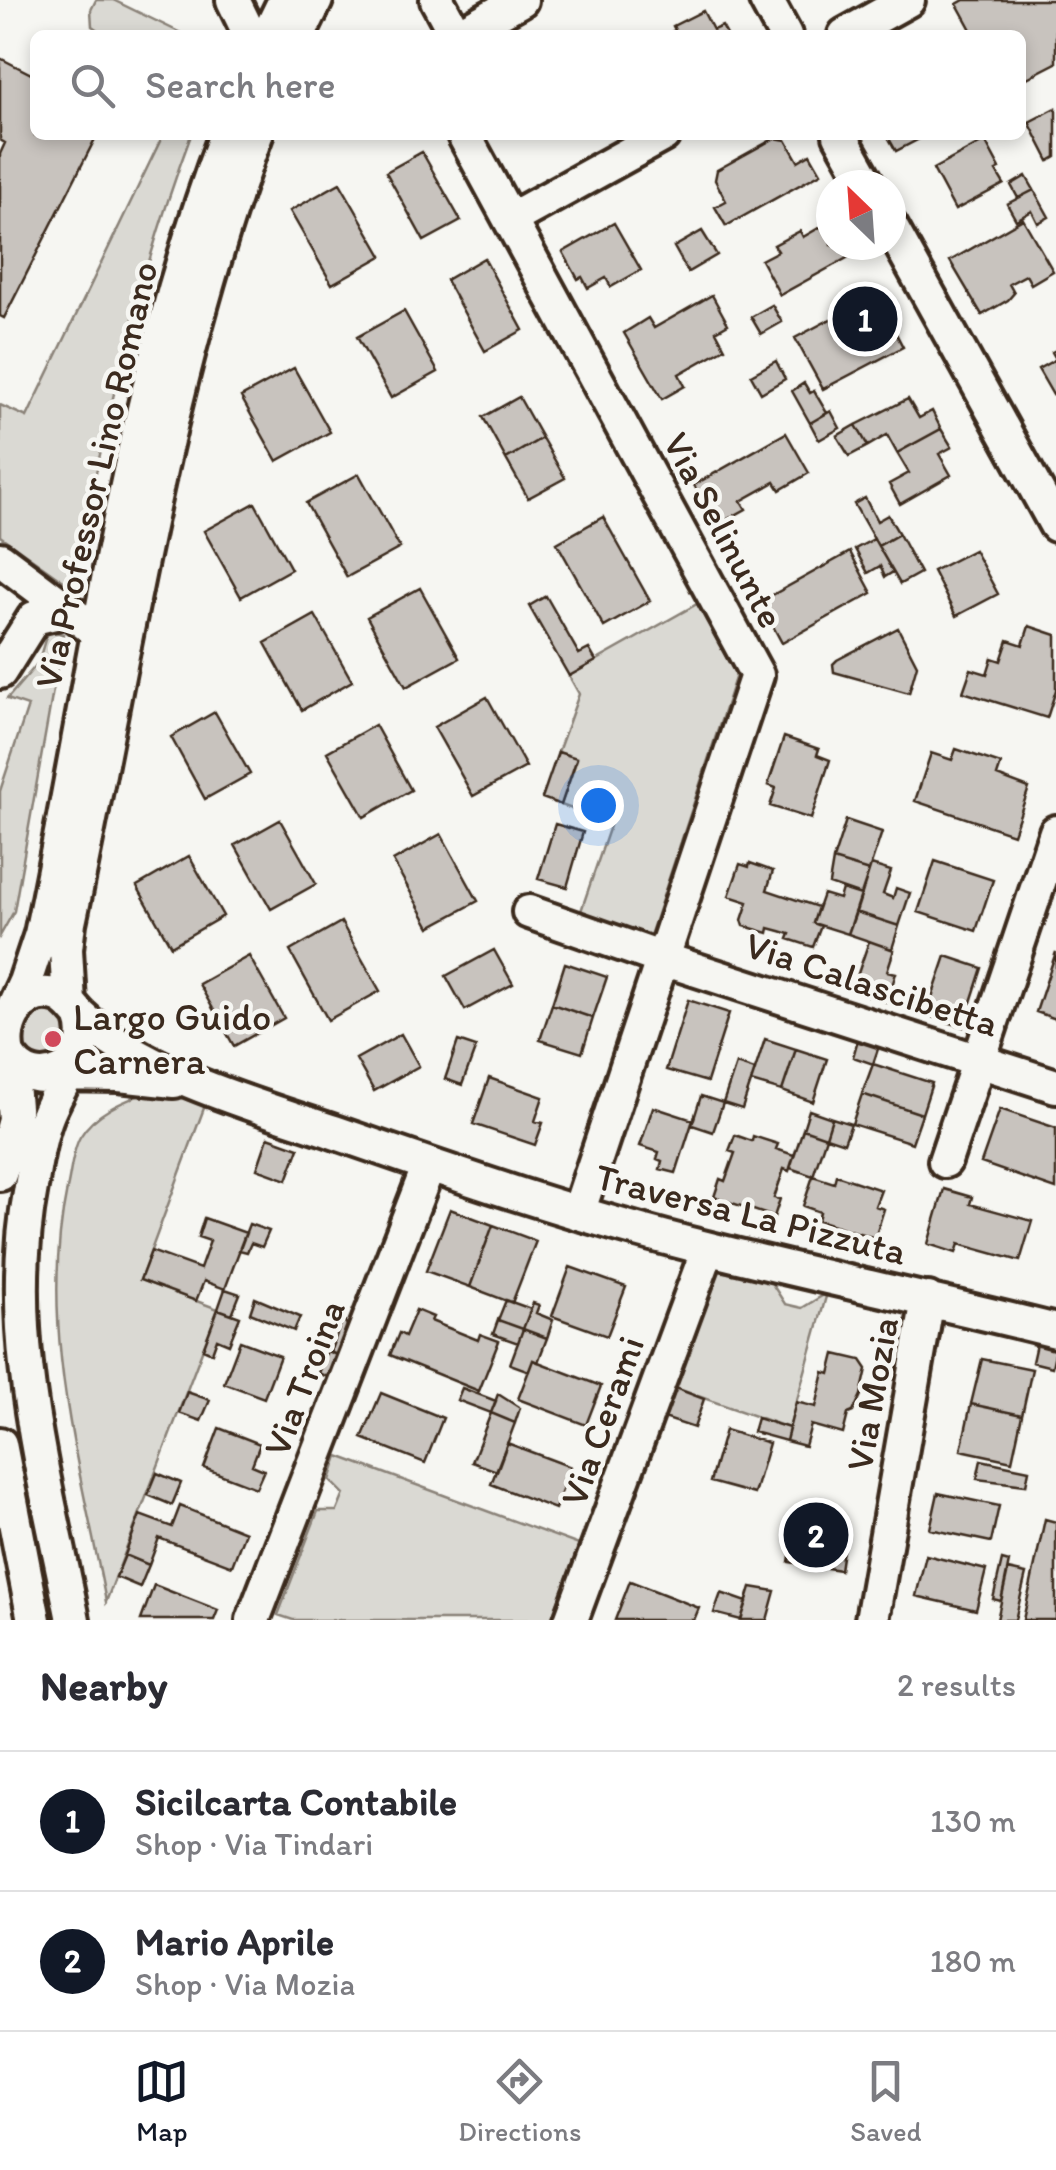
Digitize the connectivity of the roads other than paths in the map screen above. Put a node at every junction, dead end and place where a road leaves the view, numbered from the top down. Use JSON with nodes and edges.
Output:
{"nodes":[{"id":1,"x":233,"y":0,"type":"edge"},
{"id":2,"x":285,"y":0,"type":"edge"},
{"id":3,"x":316,"y":0,"type":"edge"},
{"id":4,"x":437,"y":0,"type":"edge"},
{"id":5,"x":521,"y":0,"type":"edge"},
{"id":6,"x":766,"y":0,"type":"edge"},
{"id":7,"x":908,"y":0,"type":"edge"},
{"id":8,"x":248,"y":30,"type":"edge"},
{"id":9,"x":270,"y":30,"type":"edge"},
{"id":10,"x":301,"y":30,"type":"edge"},
{"id":11,"x":454,"y":30,"type":"edge"},
{"id":12,"x":466,"y":30,"type":"edge"},
{"id":13,"x":782,"y":30,"type":"edge"},
{"id":14,"x":854,"y":30,"type":"edge"},
{"id":15,"x":224,"y":140,"type":"edge"},
{"id":16,"x":254,"y":140,"type":"edge"},
{"id":17,"x":467,"y":140,"type":"edge"},
{"id":18,"x":654,"y":140,"type":"edge"},
{"id":19,"x":843,"y":140,"type":"edge"},
{"id":20,"x":860,"y":170,"type":"edge"},
{"id":21,"x":511,"y":219,"type":"junction"},
{"id":22,"x":906,"y":253,"type":"edge"},
{"id":23,"x":1056,"y":525,"type":"edge"},
{"id":24,"x":0,"y":559,"type":"edge"},
{"id":25,"x":35,"y":602,"type":"junction"},
{"id":26,"x":98,"y":632,"type":"junction"},
{"id":27,"x":0,"y":672,"type":"edge"},
{"id":28,"x":1056,"y":832,"type":"edge"},
{"id":29,"x":529,"y":912,"type":"dead end"},
{"id":30,"x":663,"y":959,"type":"junction"},
{"id":31,"x":74,"y":1009,"type":"junction"},
{"id":32,"x":11,"y":1018,"type":"edge"},
{"id":33,"x":978,"y":1060,"type":"junction"},
{"id":34,"x":65,"y":1070,"type":"junction"},
{"id":35,"x":193,"y":1084,"type":"junction"},
{"id":36,"x":1056,"y":1086,"type":"edge"},
{"id":37,"x":944,"y":1161,"type":"dead end"},
{"id":38,"x":429,"y":1165,"type":"junction"},
{"id":39,"x":0,"y":1174,"type":"edge"},
{"id":40,"x":578,"y":1213,"type":"junction"},
{"id":41,"x":708,"y":1249,"type":"junction"},
{"id":42,"x":928,"y":1299,"type":"junction"},
{"id":43,"x":1056,"y":1331,"type":"edge"},
{"id":44,"x":0,"y":1444,"type":"edge"},
{"id":45,"x":34,"y":1620,"type":"edge"},
{"id":46,"x":74,"y":1620,"type":"edge"},
{"id":47,"x":254,"y":1620,"type":"edge"},
{"id":48,"x":571,"y":1620,"type":"edge"},
{"id":49,"x":872,"y":1620,"type":"edge"}],
"edges":[{"from":1,"to":8,"type":"street"},
{"from":2,"to":9,"type":"street"},
{"from":3,"to":10,"type":"street"},
{"from":4,"to":11,"type":"street"},
{"from":5,"to":12,"type":"street"},
{"from":6,"to":13,"type":"street"},
{"from":7,"to":14,"type":"street"},
{"from":15,"to":26,"type":"street","name":"Via Professor Lino Romano"},
{"from":16,"to":31,"type":"street","name":"Via Professor Lino Romano"},
{"from":17,"to":21,"type":"street","name":"Via Selinunte"},
{"from":18,"to":21,"type":"street"},
{"from":19,"to":20,"type":"street"},
{"from":21,"to":30,"type":"street","name":"Via Selinunte"},
{"from":22,"to":23,"type":"street"},
{"from":24,"to":25,"type":"street"},
{"from":25,"to":26,"type":"street"},
{"from":25,"to":27,"type":"street"},
{"from":26,"to":32,"type":"street","name":"Via Professor Lino Romano"},
{"from":28,"to":33,"type":"street"},
{"from":29,"to":30,"type":"street","name":"Via Calascibetta"},
{"from":30,"to":33,"type":"street","name":"Via Calascibetta"},
{"from":30,"to":40,"type":"street","name":"Via Selinunte"},
{"from":31,"to":32,"type":"street"},
{"from":31,"to":34,"type":"street"},
{"from":31,"to":35,"type":"street"},
{"from":32,"to":34,"type":"street"},
{"from":32,"to":39,"type":"street"},
{"from":33,"to":36,"type":"street","name":"Via Calascibetta"},
{"from":33,"to":37,"type":"street"},
{"from":34,"to":35,"type":"street"},
{"from":34,"to":46,"type":"street"},
{"from":35,"to":38,"type":"street","name":"Traversa La Pizzuta"},
{"from":38,"to":40,"type":"street","name":"Traversa La Pizzuta"},
{"from":38,"to":47,"type":"street","name":"Via Troina"},
{"from":40,"to":41,"type":"street","name":"Traversa La Pizzuta"},
{"from":41,"to":42,"type":"street","name":"Traversa La Pizzuta"},
{"from":41,"to":48,"type":"street","name":"Via Cerami"},
{"from":42,"to":43,"type":"street","name":"Traversa La Pizzuta"},
{"from":42,"to":49,"type":"street","name":"Via Mozia"},
{"from":44,"to":45,"type":"street"}]}
